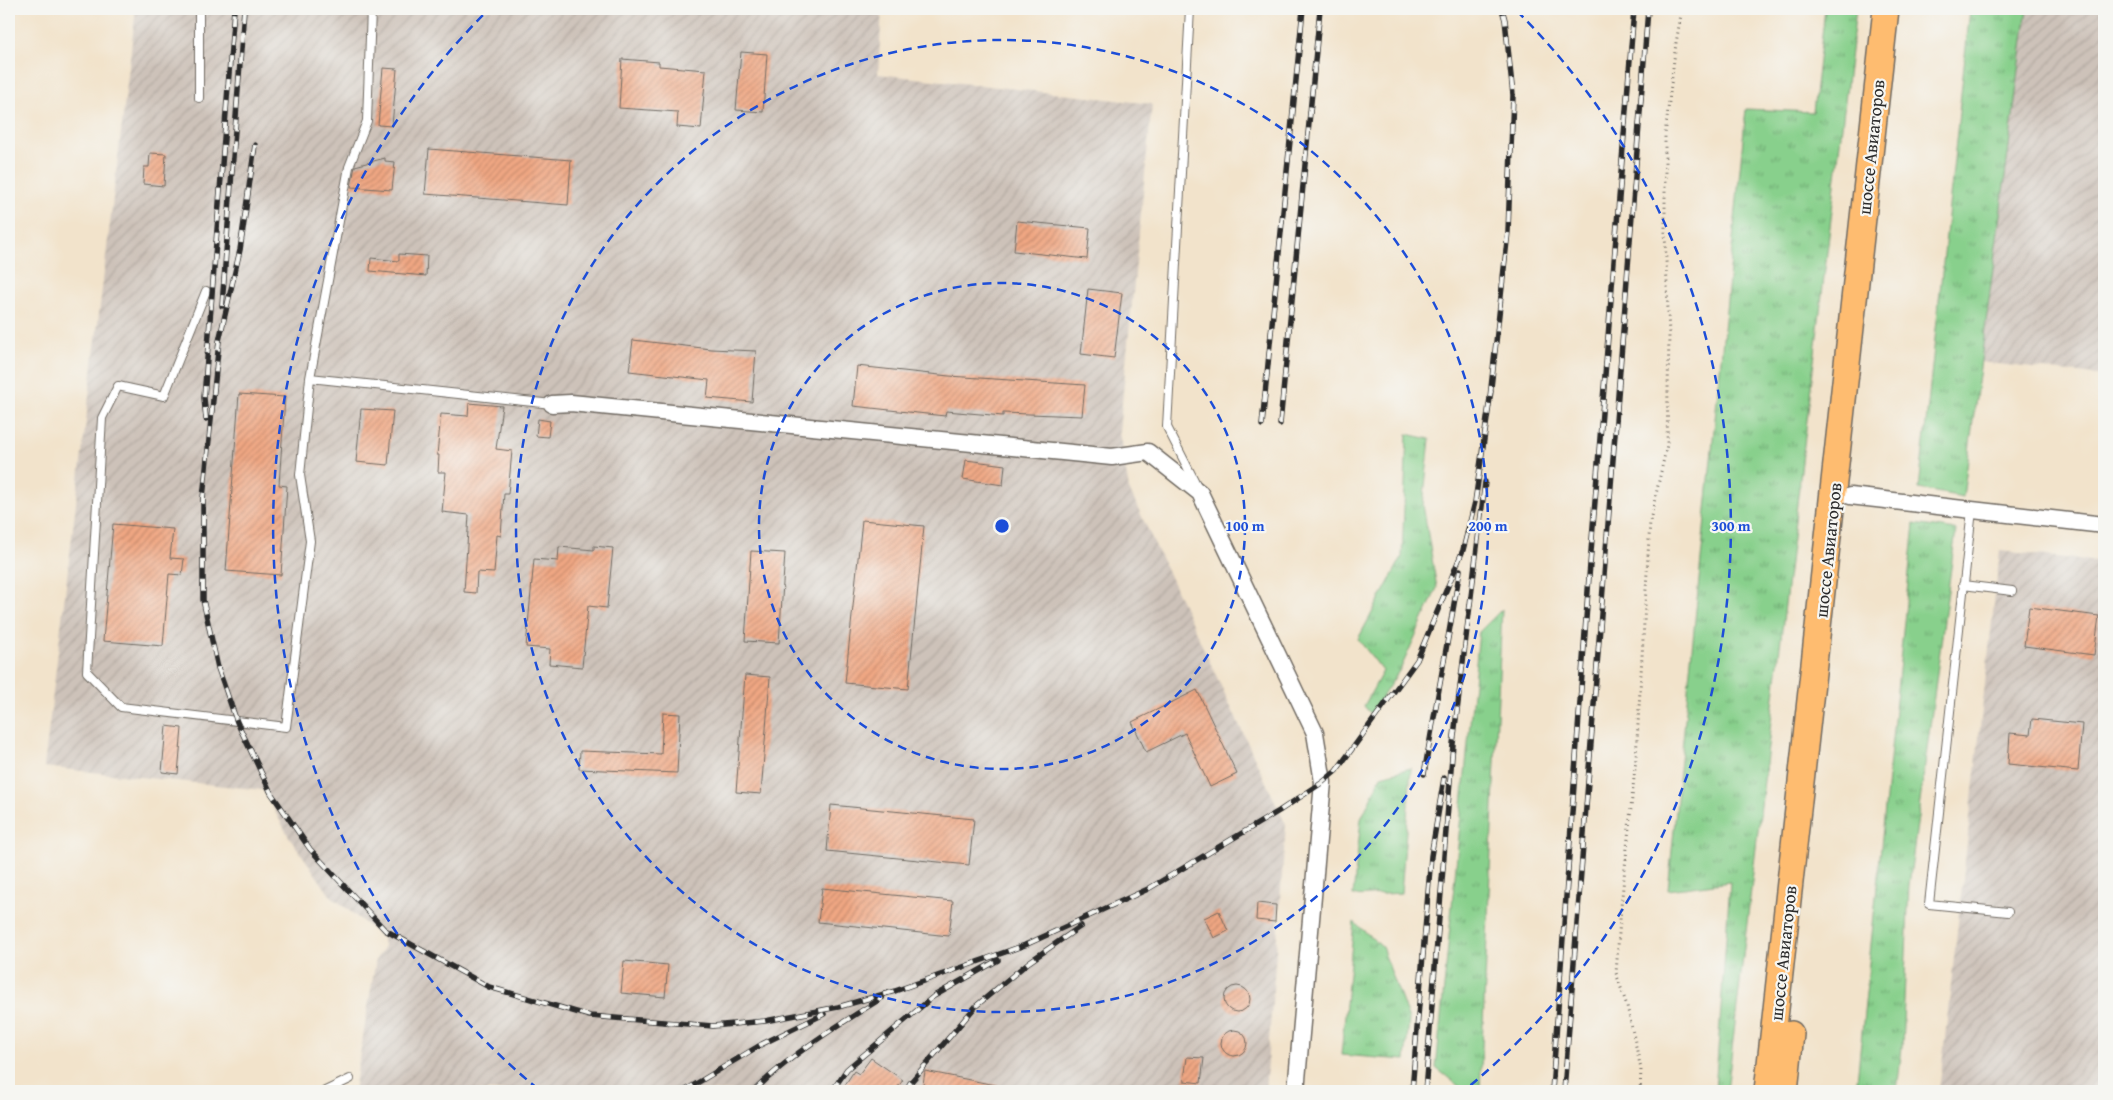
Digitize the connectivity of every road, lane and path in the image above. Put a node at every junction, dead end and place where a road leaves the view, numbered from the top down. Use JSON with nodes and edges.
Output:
{"nodes":[{"id":1,"x":199,"y":9,"type":"edge"},
{"id":2,"x":370,"y":9,"type":"edge"},
{"id":3,"x":1190,"y":9,"type":"edge"},
{"id":4,"x":1682,"y":9,"type":"edge"},
{"id":5,"x":1886,"y":9,"type":"edge"},
{"id":6,"x":1904,"y":9,"type":"edge"},
{"id":7,"x":199,"y":98,"type":"dead end"},
{"id":8,"x":206,"y":290,"type":"dead end"},
{"id":9,"x":310,"y":378,"type":"junction"},
{"id":10,"x":552,"y":404,"type":"joint"},
{"id":11,"x":1200,"y":493,"type":"junction"},
{"id":12,"x":1850,"y":496,"type":"junction"},
{"id":13,"x":1972,"y":510,"type":"junction"},
{"id":14,"x":2104,"y":525,"type":"edge"},
{"id":15,"x":1963,"y":585,"type":"junction"},
{"id":16,"x":2012,"y":591,"type":"dead end"},
{"id":17,"x":2008,"y":912,"type":"dead end"},
{"id":18,"x":350,"y":1080,"type":"dead end"},
{"id":19,"x":325,"y":1091,"type":"edge"},
{"id":20,"x":1296,"y":1091,"type":"edge"},
{"id":21,"x":1640,"y":1091,"type":"edge"},
{"id":22,"x":1767,"y":1091,"type":"edge"},
{"id":23,"x":1785,"y":1091,"type":"edge"}],
"edges":[{"from":1,"to":7,"type":"lane"},
{"from":2,"to":9,"type":"lane"},
{"from":3,"to":11,"type":"lane"},
{"from":4,"to":21,"type":"path"},
{"from":5,"to":22,"type":"main road","name":"шоссе Авиаторов"},
{"from":6,"to":12,"type":"main road","name":"шоссе Авиаторов"},
{"from":8,"to":9,"type":"lane"},
{"from":9,"to":10,"type":"lane"},
{"from":10,"to":11,"type":"street"},
{"from":11,"to":20,"type":"street"},
{"from":12,"to":13,"type":"street"},
{"from":12,"to":23,"type":"main road","name":"шоссе Авиаторов"},
{"from":13,"to":14,"type":"street"},
{"from":13,"to":15,"type":"lane"},
{"from":15,"to":16,"type":"lane"},
{"from":15,"to":17,"type":"lane"},
{"from":18,"to":19,"type":"lane"}]}
